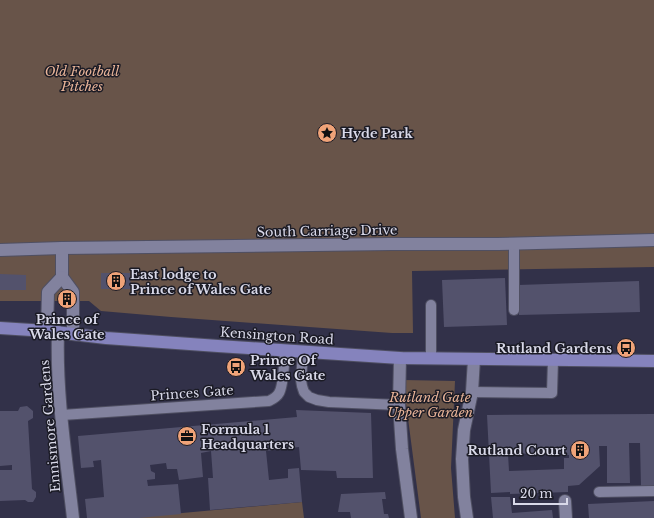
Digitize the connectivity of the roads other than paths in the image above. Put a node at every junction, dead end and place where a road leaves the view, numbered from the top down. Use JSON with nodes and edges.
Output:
{"nodes":[{"id":1,"x":654,"y":240,"type":"edge"},
{"id":2,"x":514,"y":244,"type":"junction"},
{"id":3,"x":62,"y":248,"type":"junction"},
{"id":4,"x":0,"y":250,"type":"edge"},
{"id":5,"x":62,"y":277,"type":"junction"},
{"id":6,"x":431,"y":305,"type":"dead end"},
{"id":7,"x":514,"y":310,"type":"dead end"},
{"id":8,"x":0,"y":328,"type":"edge"},
{"id":9,"x":52,"y":332,"type":"junction"},
{"id":10,"x":73,"y":334,"type":"junction"},
{"id":11,"x":285,"y":350,"type":"junction"},
{"id":12,"x":303,"y":352,"type":"junction"},
{"id":13,"x":400,"y":358,"type":"junction"},
{"id":14,"x":431,"y":358,"type":"junction"},
{"id":15,"x":474,"y":359,"type":"junction"},
{"id":16,"x":553,"y":360,"type":"junction"},
{"id":17,"x":654,"y":361,"type":"edge"},
{"id":18,"x":472,"y":392,"type":"junction"},
{"id":19,"x":400,"y":405,"type":"junction"},
{"id":20,"x":62,"y":415,"type":"junction"},
{"id":21,"x":654,"y":491,"type":"edge"},
{"id":22,"x":599,"y":492,"type":"dead end"},
{"id":23,"x":565,"y":501,"type":"dead end"},
{"id":24,"x":73,"y":518,"type":"edge"},
{"id":25,"x":412,"y":518,"type":"edge"},
{"id":26,"x":467,"y":518,"type":"edge"},
{"id":27,"x":566,"y":518,"type":"edge"}],
"edges":[{"from":1,"to":2,"type":"street","name":"South Carriage Drive"},
{"from":2,"to":3,"type":"street","name":"South Carriage Drive"},
{"from":2,"to":7,"type":"lane"},
{"from":3,"to":4,"type":"street","name":"South Carriage Drive"},
{"from":3,"to":5,"type":"street"},
{"from":5,"to":9,"type":"street"},
{"from":5,"to":10,"type":"street"},
{"from":6,"to":14,"type":"lane"},
{"from":8,"to":9,"type":"main road","name":"Kensington Road"},
{"from":9,"to":10,"type":"main road","name":"Kensington Road"},
{"from":9,"to":20,"type":"street","name":"Ennismore Gardens"},
{"from":10,"to":11,"type":"main road","name":"Kensington Road"},
{"from":11,"to":12,"type":"main road","name":"Kensington Road"},
{"from":11,"to":20,"type":"lane","name":"Princes Gate"},
{"from":12,"to":13,"type":"main road","name":"Kensington Road"},
{"from":12,"to":19,"type":"lane"},
{"from":13,"to":14,"type":"main road","name":"Kensington Road"},
{"from":13,"to":19,"type":"street"},
{"from":14,"to":15,"type":"main road","name":"Kensington Road"},
{"from":15,"to":16,"type":"main road","name":"Kensington Road"},
{"from":15,"to":18,"type":"street"},
{"from":16,"to":17,"type":"main road","name":"Kensington Road"},
{"from":16,"to":18,"type":"lane"},
{"from":18,"to":26,"type":"street"},
{"from":19,"to":25,"type":"street"},
{"from":20,"to":24,"type":"street","name":"Ennismore Gardens"},
{"from":21,"to":22,"type":"lane"},
{"from":23,"to":27,"type":"street"}]}
